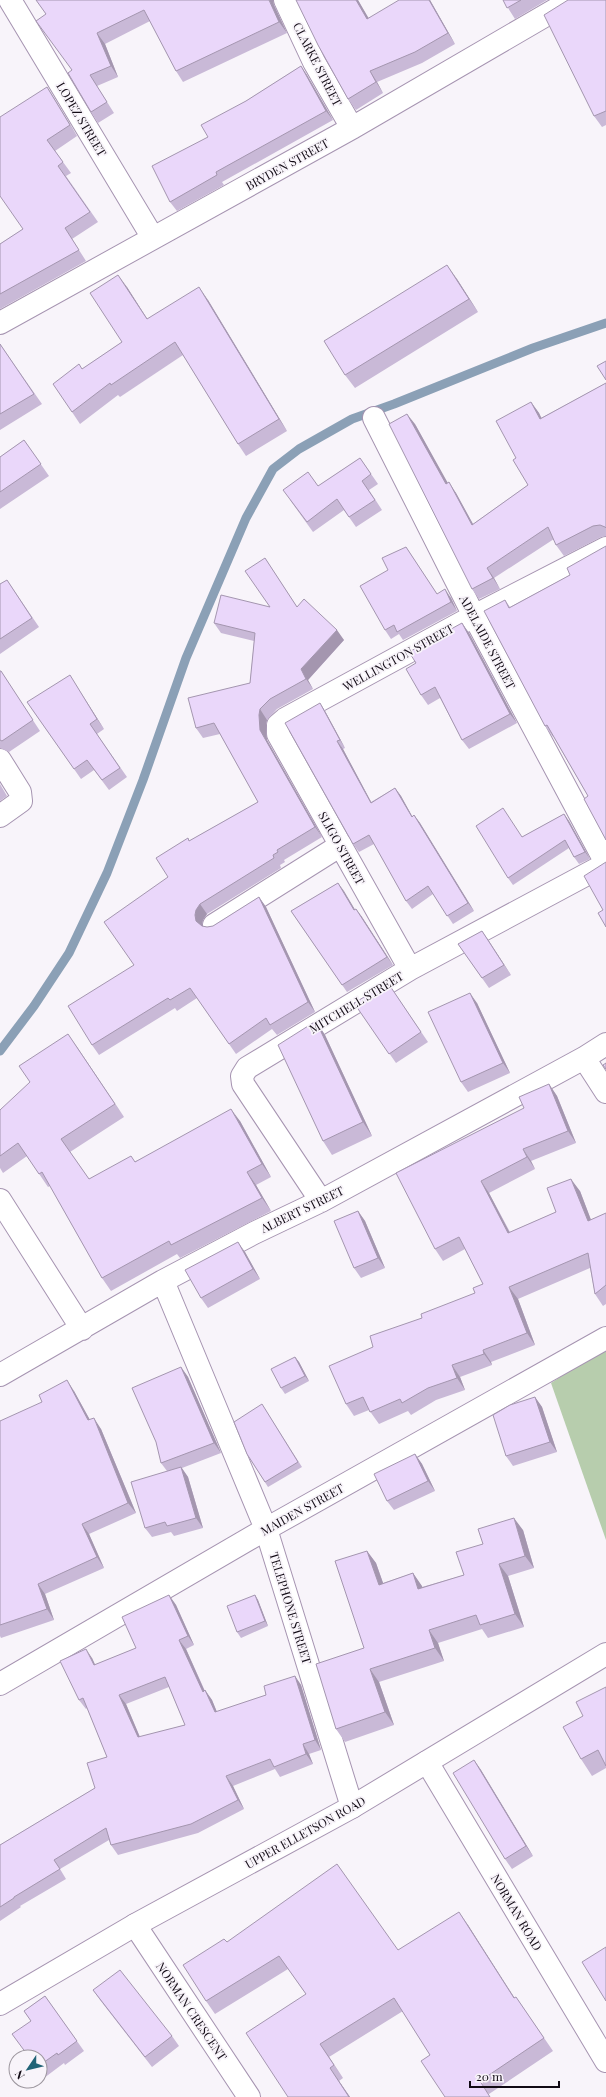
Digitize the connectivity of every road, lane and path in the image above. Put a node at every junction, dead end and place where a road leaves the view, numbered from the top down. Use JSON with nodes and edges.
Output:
{"nodes":[{"id":1,"x":10,"y":0,"type":"edge"},
{"id":2,"x":285,"y":0,"type":"edge"},
{"id":3,"x":572,"y":0,"type":"edge"},
{"id":4,"x":352,"y":128,"type":"junction"},
{"id":5,"x":154,"y":238,"type":"junction"},
{"id":6,"x":0,"y":323,"type":"edge"},
{"id":7,"x":374,"y":418,"type":"dead end"},
{"id":8,"x":606,"y":548,"type":"edge"},
{"id":9,"x":474,"y":616,"type":"junction"},
{"id":10,"x":278,"y":725,"type":"joint"},
{"id":11,"x":0,"y":760,"type":"edge"},
{"id":12,"x":0,"y":816,"type":"edge"},
{"id":13,"x":341,"y":845,"type":"junction"},
{"id":14,"x":606,"y":864,"type":"edge"},
{"id":15,"x":214,"y":925,"type":"edge"},
{"id":16,"x":410,"y":969,"type":"junction"},
{"id":17,"x":606,"y":1044,"type":"edge"},
{"id":18,"x":584,"y":1058,"type":"junction"},
{"id":19,"x":606,"y":1092,"type":"edge"},
{"id":20,"x":0,"y":1200,"type":"edge"},
{"id":21,"x":321,"y":1201,"type":"junction"},
{"id":22,"x":163,"y":1280,"type":"junction"},
{"id":23,"x":82,"y":1329,"type":"junction"},
{"id":24,"x":606,"y":1338,"type":"edge"},
{"id":25,"x":0,"y":1375,"type":"edge"},
{"id":26,"x":266,"y":1528,"type":"junction"},
{"id":27,"x":606,"y":1654,"type":"edge"},
{"id":28,"x":0,"y":1684,"type":"edge"},
{"id":29,"x":427,"y":1762,"type":"junction"},
{"id":30,"x":352,"y":1807,"type":"junction"},
{"id":31,"x":135,"y":1925,"type":"junction"},
{"id":32,"x":0,"y":2004,"type":"edge"},
{"id":33,"x":606,"y":2061,"type":"edge"},
{"id":34,"x":249,"y":2097,"type":"edge"}],
"edges":[{"from":1,"to":5,"type":"street","name":"LOPEZ STREET"},
{"from":2,"to":4,"type":"street","name":"CLARKE STREET"},
{"from":3,"to":4,"type":"street","name":"BRYDEN STREET"},
{"from":4,"to":5,"type":"street","name":"BRYDEN STREET"},
{"from":5,"to":6,"type":"street","name":"BRYDEN STREET"},
{"from":7,"to":9,"type":"street","name":"ADELAIDE STREET"},
{"from":8,"to":9,"type":"street","name":"WELLINGTON STREET"},
{"from":9,"to":10,"type":"street","name":"WELLINGTON STREET"},
{"from":9,"to":14,"type":"street","name":"ADELAIDE STREET"},
{"from":10,"to":13,"type":"street","name":"SLIGO STREET"},
{"from":11,"to":12,"type":"street"},
{"from":13,"to":15,"type":"street"},
{"from":13,"to":16,"type":"street","name":"SLIGO STREET"},
{"from":14,"to":16,"type":"street","name":"MITCHELL STREET"},
{"from":16,"to":21,"type":"street","name":"MITCHELL STREET"},
{"from":17,"to":18,"type":"street","name":"ALBERT STREET"},
{"from":18,"to":19,"type":"street"},
{"from":18,"to":21,"type":"street","name":"ALBERT STREET"},
{"from":20,"to":23,"type":"street"},
{"from":21,"to":22,"type":"street","name":"ALBERT STREET"},
{"from":22,"to":23,"type":"street","name":"ALBERT STREET"},
{"from":22,"to":26,"type":"street","name":"TELEPHONE STREET"},
{"from":23,"to":25,"type":"street","name":"ALBERT STREET"},
{"from":24,"to":26,"type":"street","name":"MAIDEN STREET"},
{"from":26,"to":28,"type":"street","name":"MAIDEN STREET"},
{"from":26,"to":30,"type":"street","name":"TELEPHONE STREET"},
{"from":27,"to":29,"type":"street","name":"UPPER ELLETSON ROAD"},
{"from":29,"to":30,"type":"street","name":"UPPER ELLETSON ROAD"},
{"from":29,"to":33,"type":"street","name":"NORMAN ROAD"},
{"from":30,"to":31,"type":"street","name":"UPPER ELLETSON ROAD"},
{"from":31,"to":32,"type":"street","name":"UPPER ELLETSON ROAD"},
{"from":31,"to":34,"type":"street","name":"NORMAN CRESCENT"}]}
